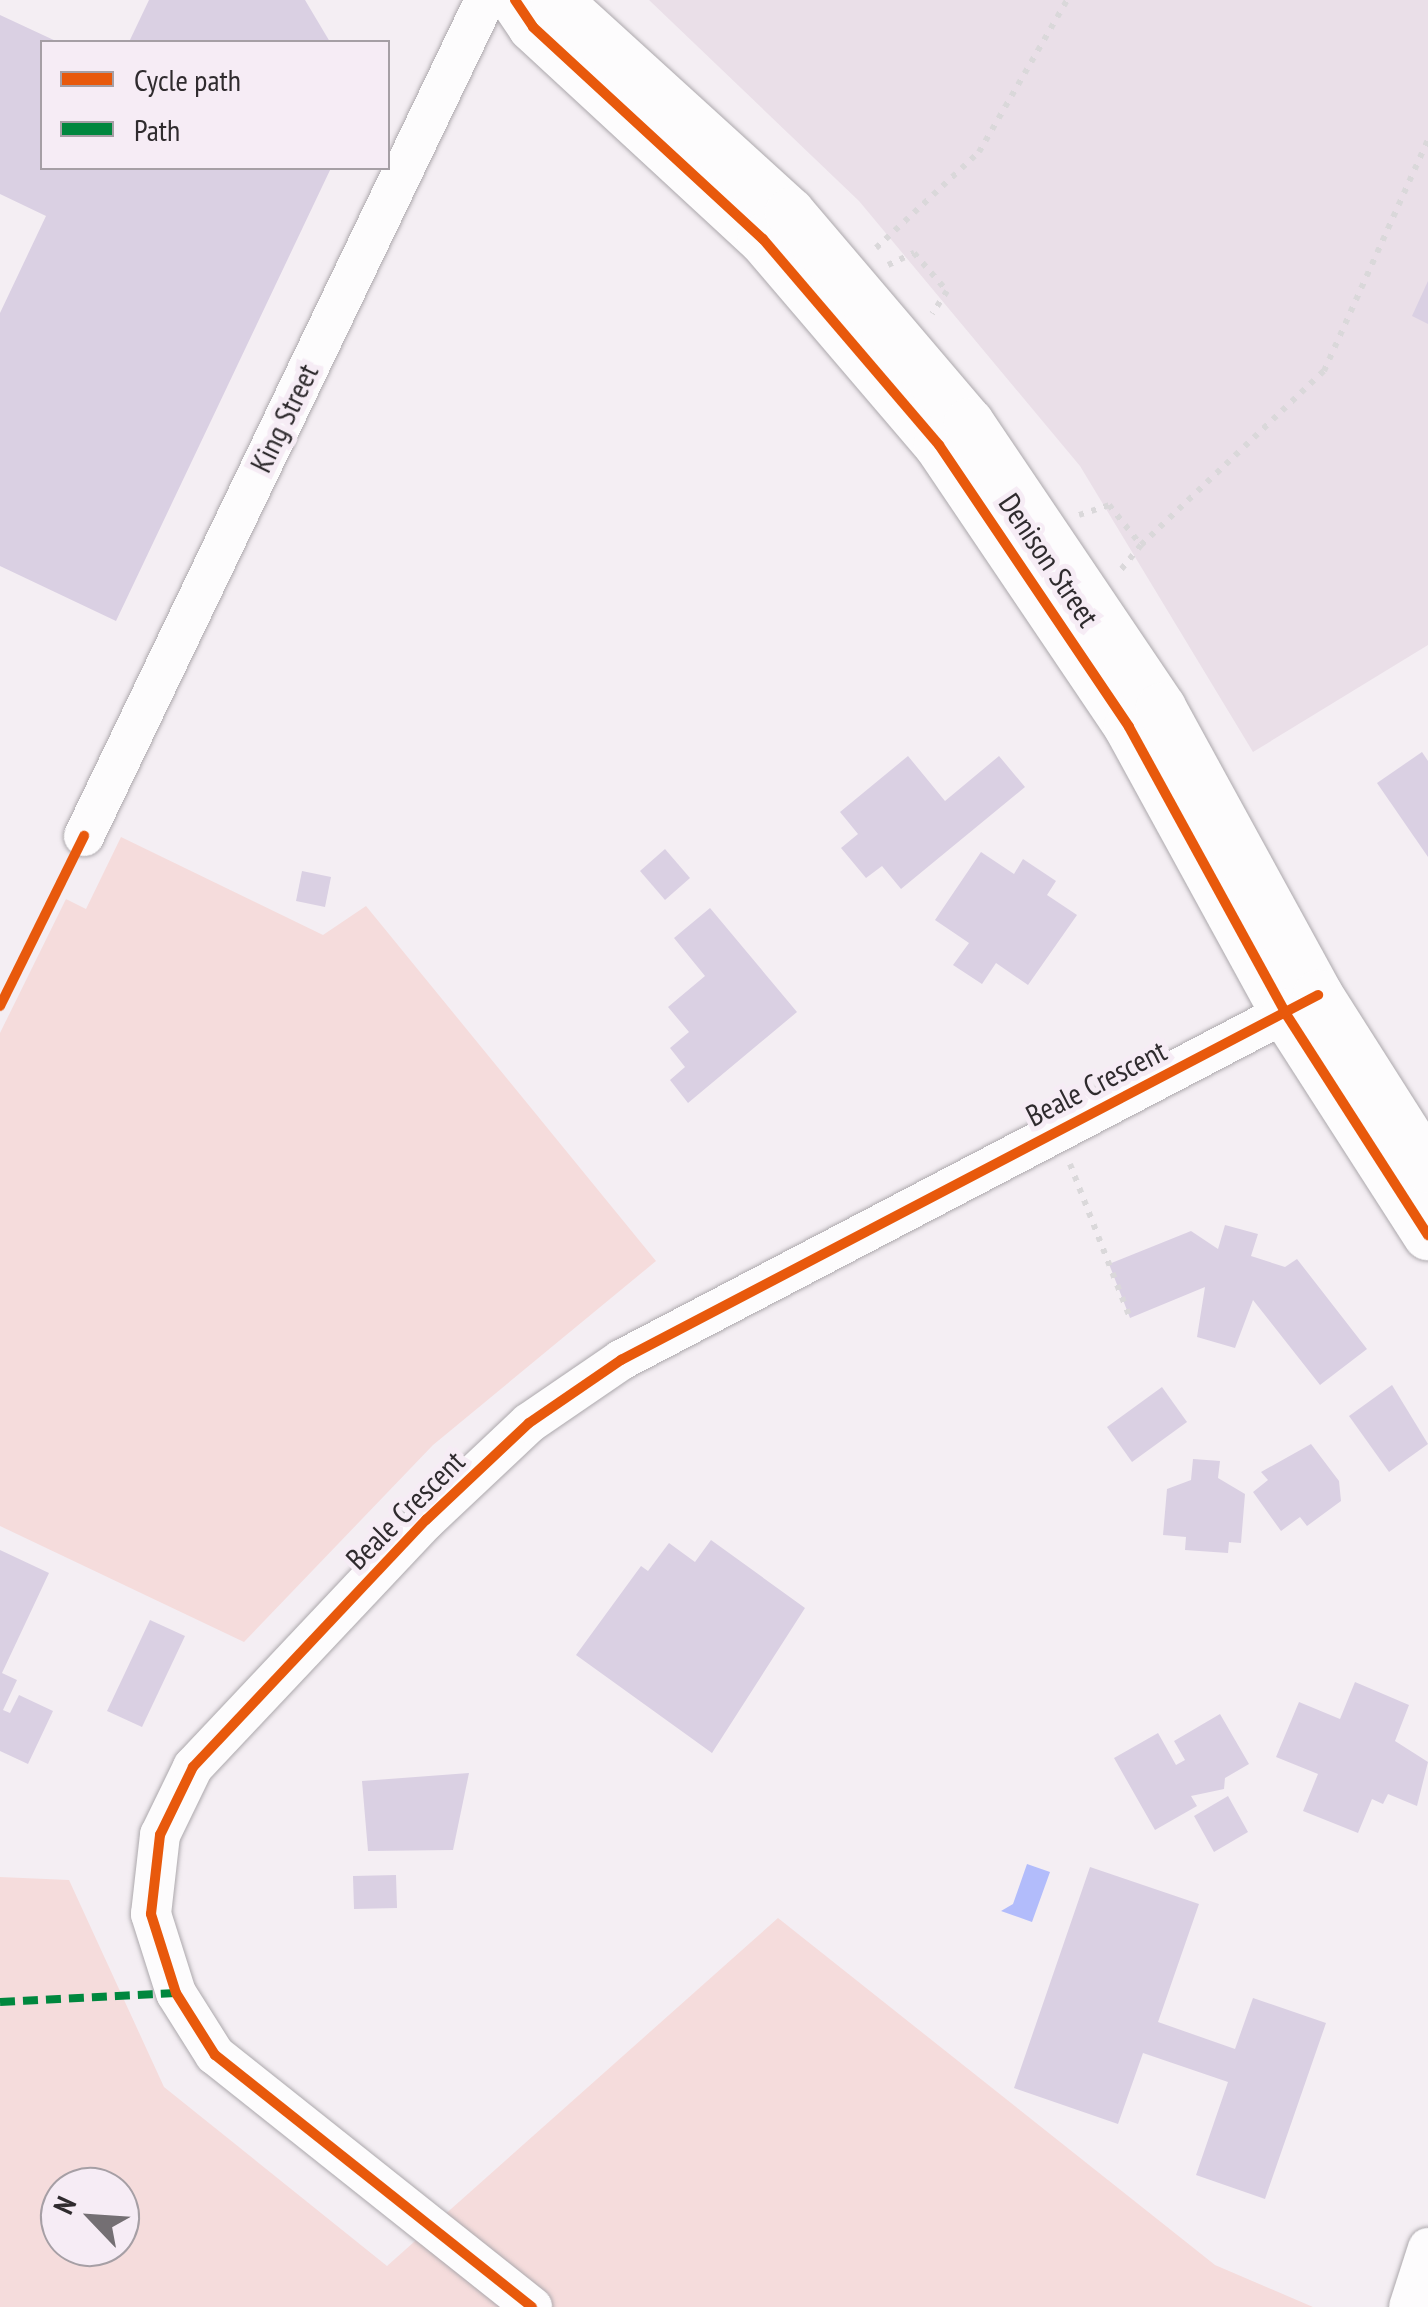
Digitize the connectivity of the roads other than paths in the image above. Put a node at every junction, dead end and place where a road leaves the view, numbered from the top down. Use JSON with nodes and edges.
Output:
{"nodes":[{"id":1,"x":485,"y":0,"type":"edge"},
{"id":2,"x":516,"y":0,"type":"edge"},
{"id":3,"x":556,"y":0,"type":"edge"},
{"id":4,"x":84,"y":836,"type":"dead end"},
{"id":5,"x":1302,"y":1005,"type":"junction"},
{"id":6,"x":1428,"y":1168,"type":"edge"},
{"id":7,"x":1428,"y":1235,"type":"edge"},
{"id":8,"x":1428,"y":2248,"type":"edge"},
{"id":9,"x":532,"y":2307,"type":"edge"},
{"id":10,"x":1409,"y":2307,"type":"edge"}],
"edges":[{"from":1,"to":4,"type":"street","name":"King Street"},
{"from":2,"to":5,"type":"street","name":"Denison Street"},
{"from":3,"to":5,"type":"street","name":"Denison Street"},
{"from":5,"to":6,"type":"street","name":"Denison Street"},
{"from":5,"to":7,"type":"street","name":"Denison Street"},
{"from":5,"to":9,"type":"street","name":"Beale Crescent"},
{"from":8,"to":10,"type":"street"}]}
